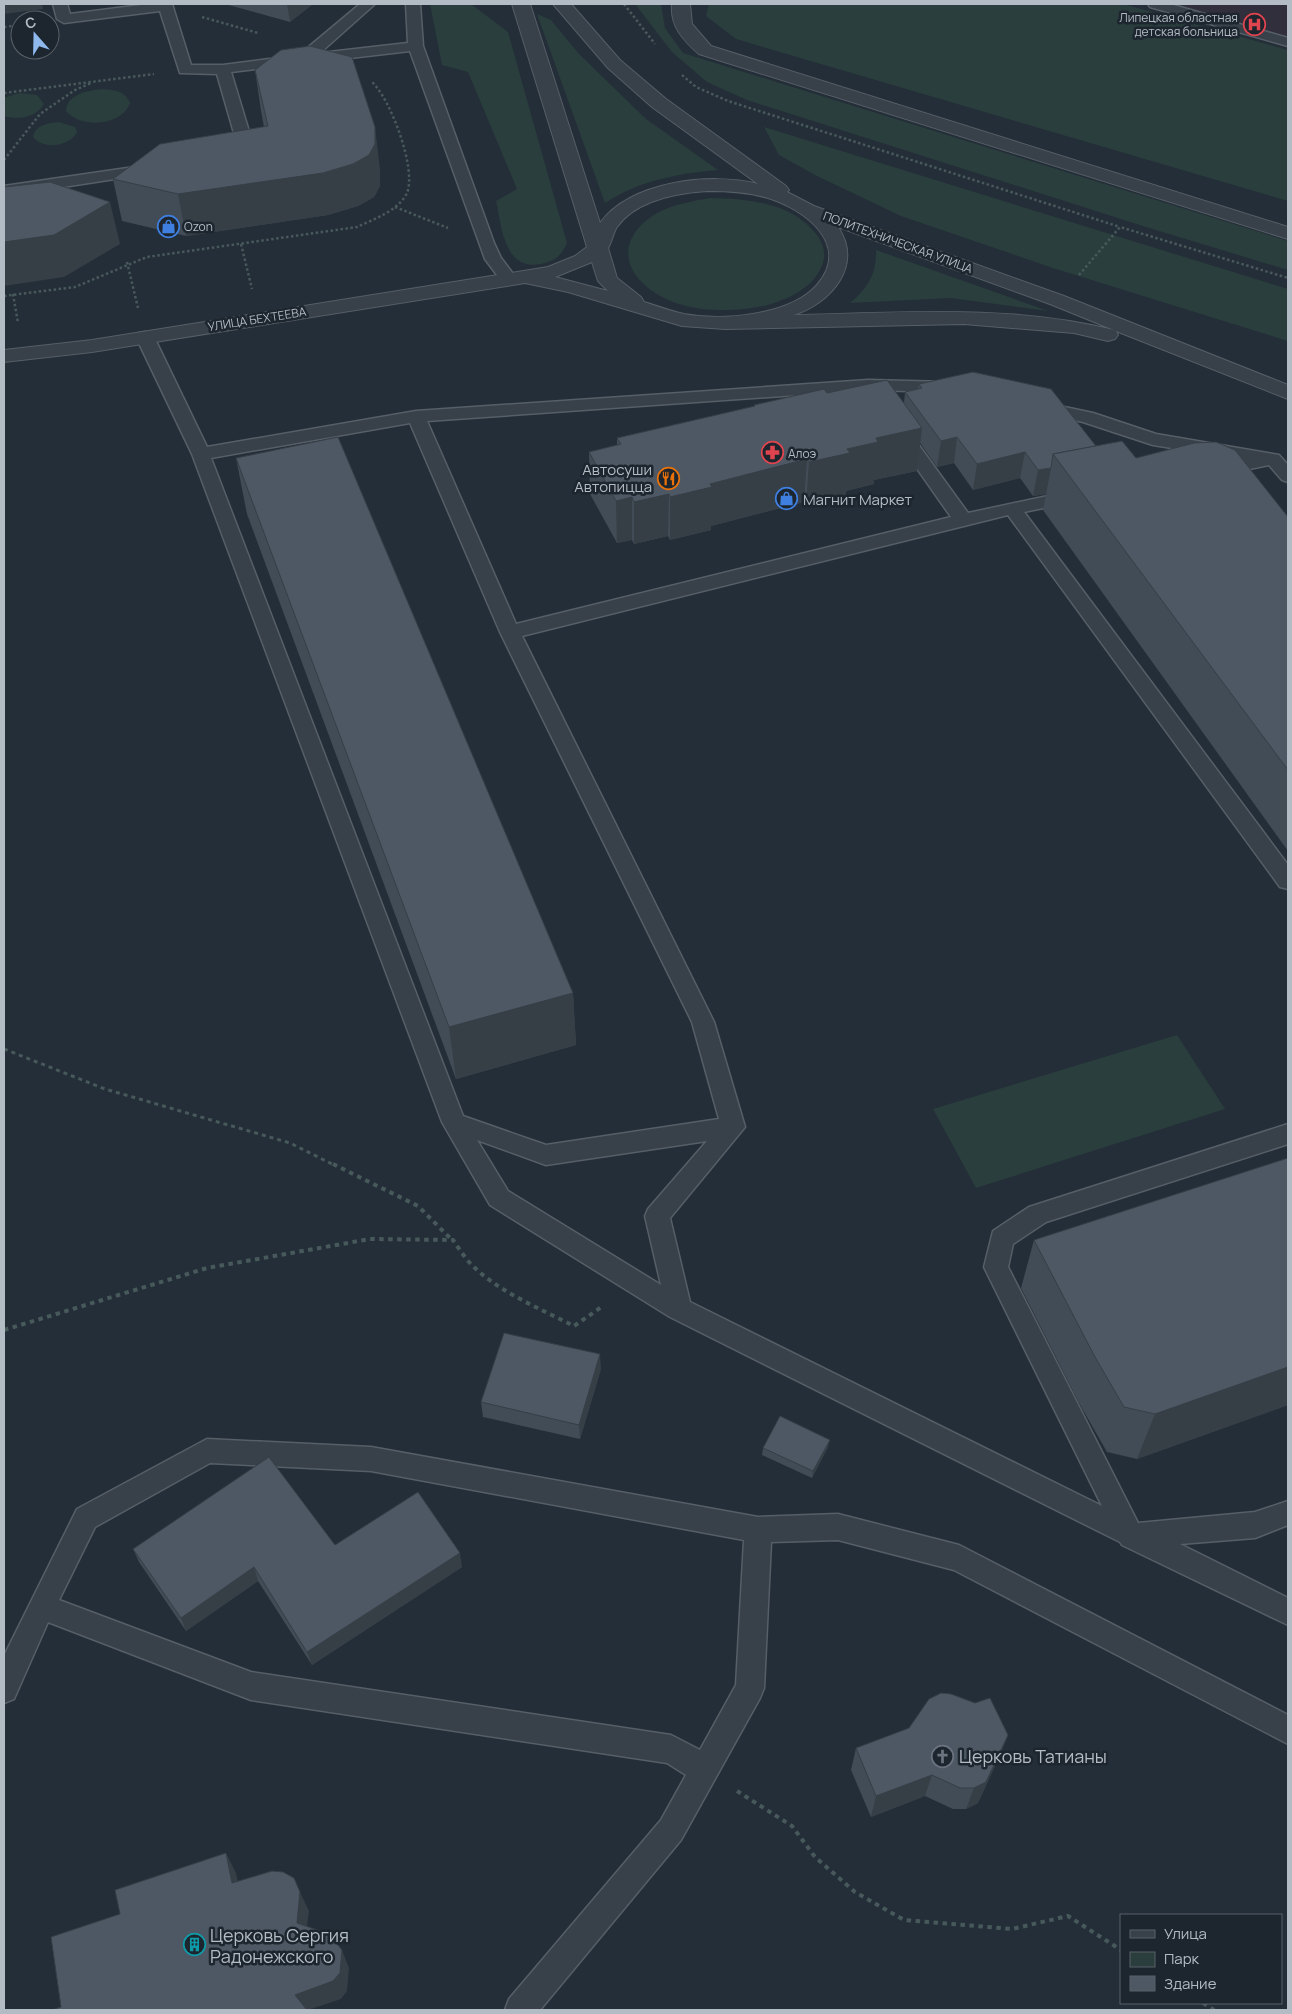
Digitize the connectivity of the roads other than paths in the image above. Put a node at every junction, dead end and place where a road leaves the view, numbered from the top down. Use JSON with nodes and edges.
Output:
{"nodes":[{"id":1,"x":60,"y":4,"type":"edge"},
{"id":2,"x":368,"y":4,"type":"edge"},
{"id":3,"x":413,"y":4,"type":"edge"},
{"id":4,"x":521,"y":4,"type":"edge"},
{"id":5,"x":562,"y":4,"type":"edge"},
{"id":6,"x":681,"y":4,"type":"edge"},
{"id":7,"x":1155,"y":4,"type":"edge"},
{"id":8,"x":165,"y":5,"type":"edge"},
{"id":9,"x":1288,"y":42,"type":"edge"},
{"id":10,"x":416,"y":46,"type":"junction"},
{"id":11,"x":309,"y":55,"type":"junction"},
{"id":12,"x":223,"y":69,"type":"junction"},
{"id":13,"x":218,"y":160,"type":"edge"},
{"id":14,"x":160,"y":169,"type":"edge"},
{"id":15,"x":4,"y":191,"type":"edge"},
{"id":16,"x":811,"y":210,"type":"junction"},
{"id":17,"x":1288,"y":233,"type":"edge"},
{"id":18,"x":598,"y":248,"type":"junction"},
{"id":19,"x":509,"y":279,"type":"junction"},
{"id":20,"x":644,"y":308,"type":"junction"},
{"id":21,"x":725,"y":323,"type":"junction"},
{"id":22,"x":145,"y":337,"type":"junction"},
{"id":23,"x":4,"y":356,"type":"edge"},
{"id":24,"x":1195,"y":357,"type":"junction"},
{"id":25,"x":868,"y":385,"type":"junction"},
{"id":26,"x":964,"y":390,"type":"edge"},
{"id":27,"x":1288,"y":393,"type":"edge"},
{"id":28,"x":879,"y":401,"type":"edge"},
{"id":29,"x":1020,"y":402,"type":"edge"},
{"id":30,"x":416,"y":416,"type":"junction"},
{"id":31,"x":890,"y":417,"type":"edge"},
{"id":32,"x":201,"y":454,"type":"junction"},
{"id":33,"x":1283,"y":458,"type":"edge"},
{"id":34,"x":1196,"y":474,"type":"edge"},
{"id":35,"x":1288,"y":476,"type":"edge"},
{"id":36,"x":1089,"y":494,"type":"edge"},
{"id":37,"x":1012,"y":508,"type":"junction"},
{"id":38,"x":962,"y":520,"type":"junction"},
{"id":39,"x":510,"y":632,"type":"junction"},
{"id":40,"x":1288,"y":881,"type":"edge"},
{"id":41,"x":454,"y":1122,"type":"junction"},
{"id":42,"x":733,"y":1127,"type":"junction"},
{"id":43,"x":1288,"y":1134,"type":"edge"},
{"id":44,"x":678,"y":1308,"type":"junction"},
{"id":45,"x":1288,"y":1513,"type":"edge"},
{"id":46,"x":758,"y":1530,"type":"junction"},
{"id":47,"x":1131,"y":1536,"type":"junction"},
{"id":48,"x":41,"y":1606,"type":"junction"},
{"id":49,"x":1288,"y":1612,"type":"edge"},
{"id":50,"x":4,"y":1689,"type":"edge"},
{"id":51,"x":1288,"y":1730,"type":"edge"},
{"id":52,"x":705,"y":1770,"type":"junction"},
{"id":53,"x":520,"y":2010,"type":"edge"}],
"edges":[{"from":1,"to":8,"type":"lane"},
{"from":2,"to":11,"type":"lane"},
{"from":3,"to":10,"type":"lane"},
{"from":4,"to":18,"type":"street"},
{"from":5,"to":16,"type":"street","name":"ПОЛИТЕХНИЧЕСКАЯ УЛИЦА"},
{"from":6,"to":17,"type":"street"},
{"from":7,"to":9,"type":"lane"},
{"from":8,"to":12,"type":"lane"},
{"from":10,"to":11,"type":"lane"},
{"from":10,"to":19,"type":"lane"},
{"from":11,"to":12,"type":"lane"},
{"from":12,"to":13,"type":"lane"},
{"from":14,"to":15,"type":"lane"},
{"from":16,"to":18,"type":"street"},
{"from":16,"to":21,"type":"street"},
{"from":16,"to":24,"type":"street","name":"ПОЛИТЕХНИЧЕСКАЯ УЛИЦА"},
{"from":18,"to":19,"type":"street"},
{"from":18,"to":20,"type":"street"},
{"from":19,"to":20,"type":"street"},
{"from":19,"to":22,"type":"street","name":"УЛИЦА БЕХТЕЕВА"},
{"from":20,"to":21,"type":"street"},
{"from":21,"to":24,"type":"street"},
{"from":22,"to":23,"type":"street","name":"УЛИЦА БЕХТЕЕВА"},
{"from":22,"to":32,"type":"lane"},
{"from":24,"to":27,"type":"street","name":"ПОЛИТЕХНИЧЕСКАЯ УЛИЦА"},
{"from":25,"to":26,"type":"lane"},
{"from":25,"to":28,"type":"lane"},
{"from":25,"to":30,"type":"lane"},
{"from":29,"to":33,"type":"lane"},
{"from":30,"to":32,"type":"lane"},
{"from":30,"to":39,"type":"lane"},
{"from":31,"to":38,"type":"lane"},
{"from":32,"to":41,"type":"lane"},
{"from":33,"to":34,"type":"lane"},
{"from":33,"to":35,"type":"lane"},
{"from":36,"to":37,"type":"lane"},
{"from":37,"to":38,"type":"lane"},
{"from":37,"to":40,"type":"lane"},
{"from":38,"to":39,"type":"lane"},
{"from":39,"to":42,"type":"lane"},
{"from":41,"to":42,"type":"lane"},
{"from":41,"to":44,"type":"lane"},
{"from":42,"to":44,"type":"lane"},
{"from":43,"to":47,"type":"lane"},
{"from":44,"to":47,"type":"lane"},
{"from":45,"to":47,"type":"lane"},
{"from":46,"to":48,"type":"lane"},
{"from":46,"to":51,"type":"lane"},
{"from":46,"to":52,"type":"lane"},
{"from":47,"to":49,"type":"lane"},
{"from":48,"to":50,"type":"lane"},
{"from":48,"to":52,"type":"lane"},
{"from":52,"to":53,"type":"lane"}]}
